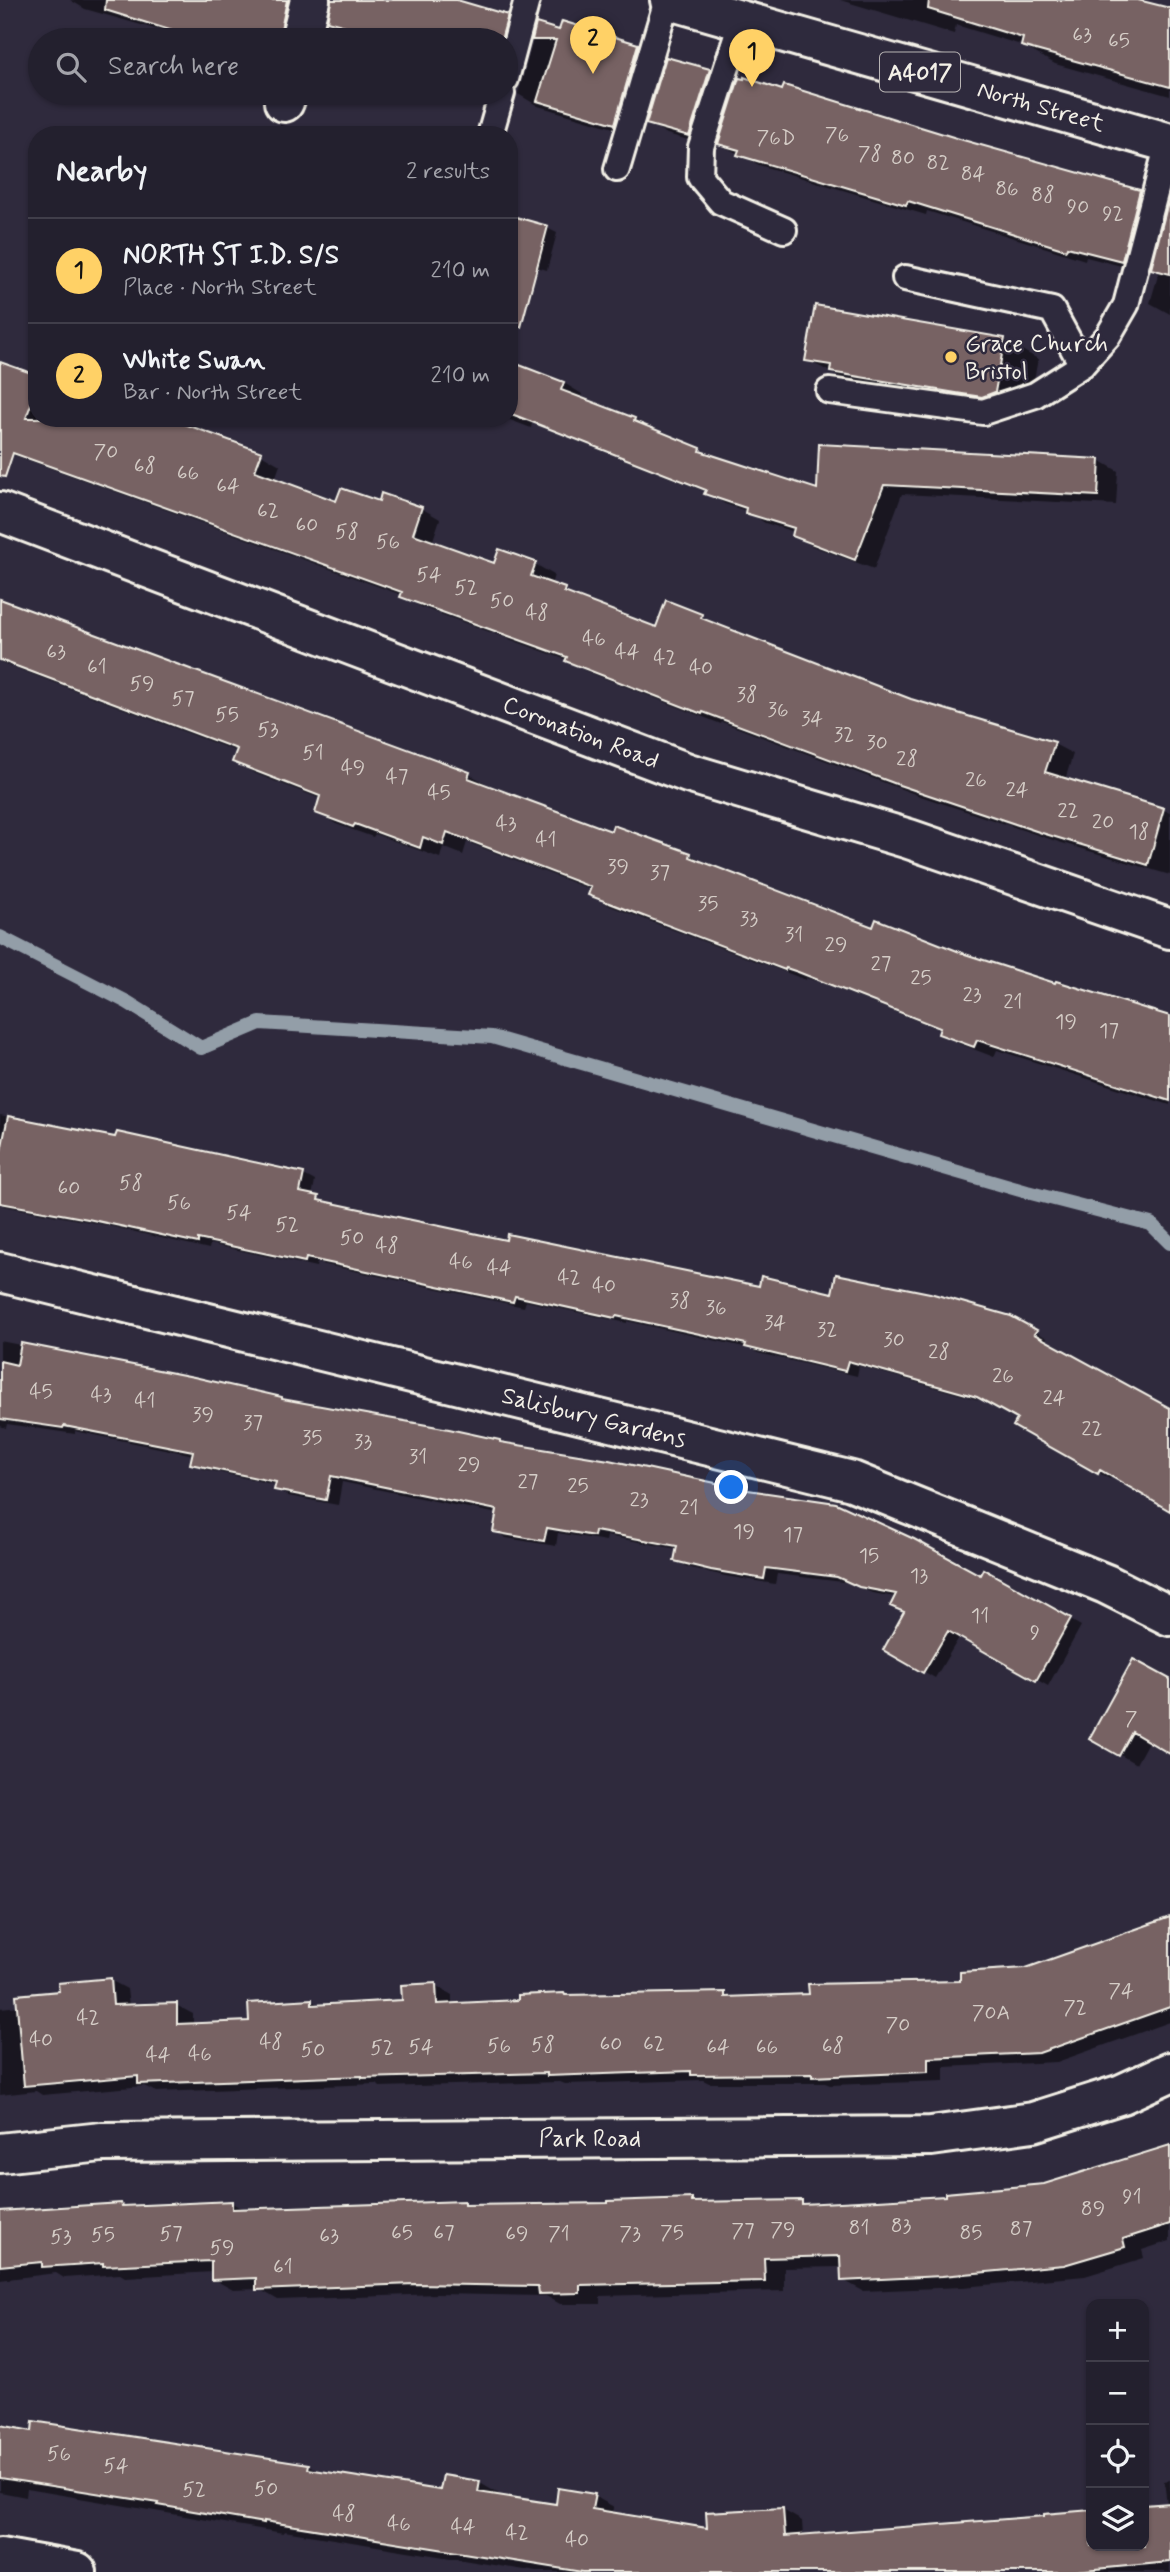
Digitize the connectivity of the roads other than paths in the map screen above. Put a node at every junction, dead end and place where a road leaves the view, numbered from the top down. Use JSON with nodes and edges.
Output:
{"nodes":[{"id":1,"x":310,"y":0,"type":"edge"},
{"id":2,"x":527,"y":0,"type":"edge"},
{"id":3,"x":669,"y":0,"type":"edge"},
{"id":4,"x":742,"y":20,"type":"junction"},
{"id":5,"x":303,"y":28,"type":"edge"},
{"id":6,"x":518,"y":34,"type":"edge"},
{"id":7,"x":499,"y":105,"type":"edge"},
{"id":8,"x":493,"y":126,"type":"edge"},
{"id":9,"x":1169,"y":143,"type":"edge"},
{"id":10,"x":617,"y":169,"type":"dead end"},
{"id":11,"x":784,"y":230,"type":"dead end"},
{"id":12,"x":905,"y":278,"type":"dead end"},
{"id":13,"x":1082,"y":365,"type":"junction"},
{"id":14,"x":829,"y":390,"type":"dead end"},
{"id":15,"x":0,"y":512,"type":"edge"},
{"id":16,"x":1170,"y":929,"type":"edge"},
{"id":17,"x":0,"y":1272,"type":"edge"},
{"id":18,"x":1170,"y":1616,"type":"edge"},
{"id":19,"x":1170,"y":2072,"type":"edge"},
{"id":20,"x":0,"y":2153,"type":"edge"},
{"id":21,"x":0,"y":2558,"type":"edge"},
{"id":22,"x":76,"y":2572,"type":"edge"}],
"edges":[{"from":1,"to":5,"type":"street"},
{"from":2,"to":6,"type":"lane"},
{"from":3,"to":4,"type":"street","name":"North Street","number":"A4017"},
{"from":3,"to":10,"type":"lane"},
{"from":4,"to":9,"type":"street","name":"North Street","number":"A4017"},
{"from":4,"to":11,"type":"lane"},
{"from":7,"to":8,"type":"lane"},
{"from":9,"to":13,"type":"lane"},
{"from":12,"to":13,"type":"lane"},
{"from":13,"to":14,"type":"lane"},
{"from":15,"to":16,"type":"street","name":"Coronation Road"},
{"from":17,"to":18,"type":"street","name":"Salisbury Gardens"},
{"from":19,"to":20,"type":"street","name":"Park Road"},
{"from":21,"to":22,"type":"street"}]}
